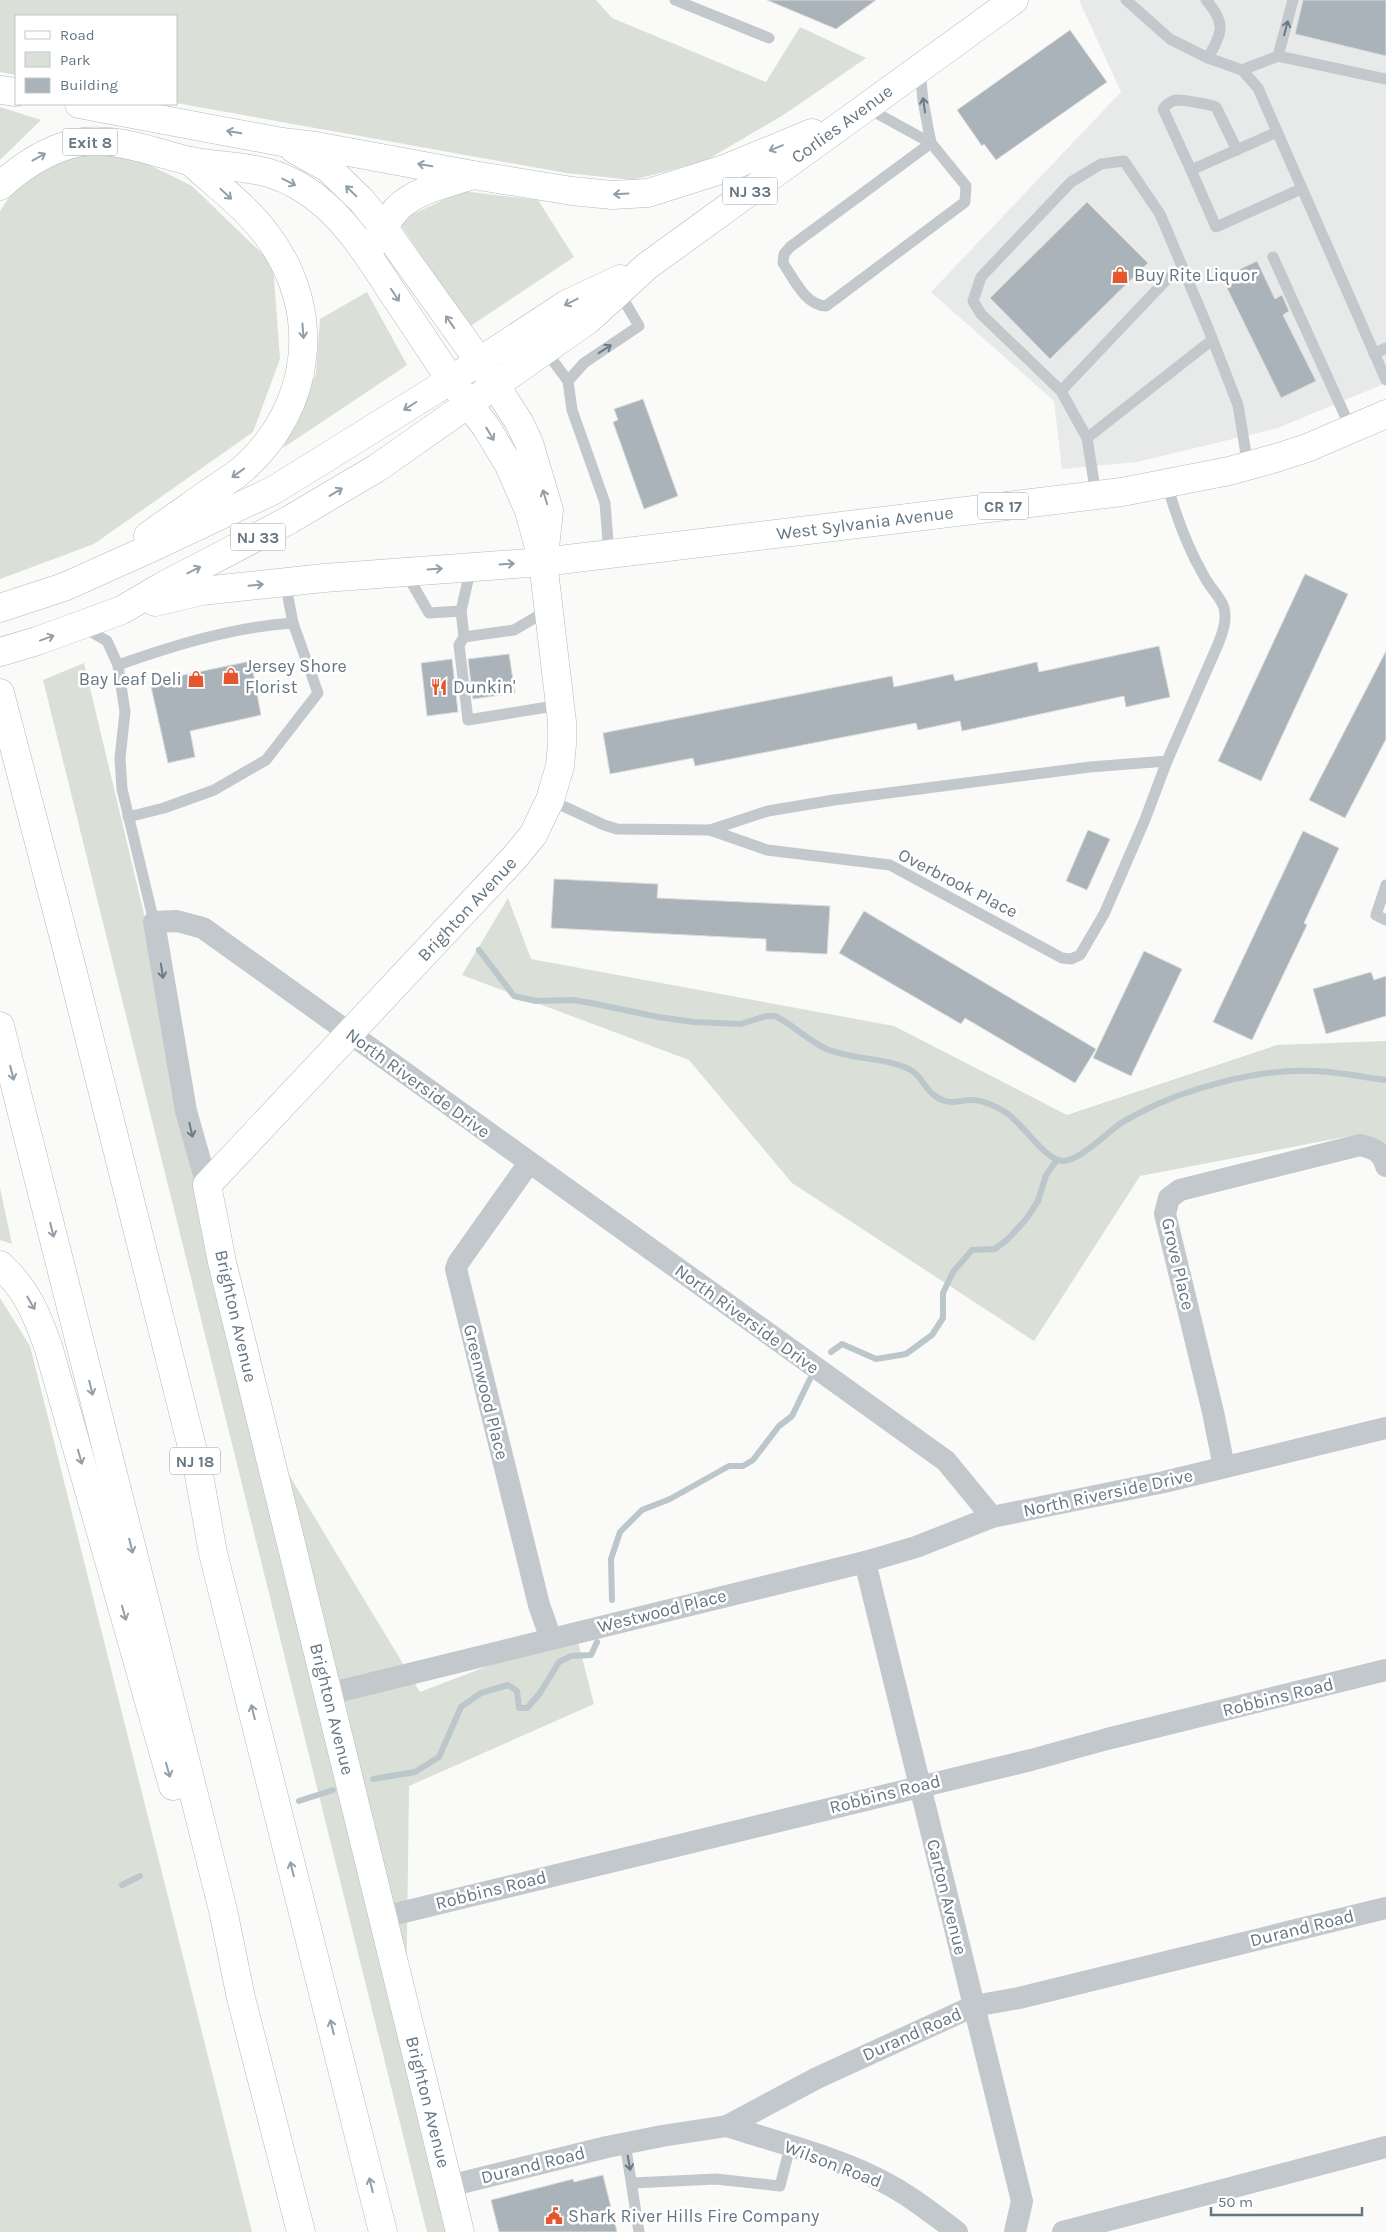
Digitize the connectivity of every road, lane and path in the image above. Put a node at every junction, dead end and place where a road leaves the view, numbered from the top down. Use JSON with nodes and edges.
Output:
{"nodes":[{"id":1,"x":675,"y":0,"type":"edge"},
{"id":2,"x":1014,"y":0,"type":"edge"},
{"id":3,"x":1128,"y":0,"type":"edge"},
{"id":4,"x":1206,"y":0,"type":"edge"},
{"id":5,"x":1293,"y":0,"type":"edge"},
{"id":6,"x":769,"y":38,"type":"dead end"},
{"id":7,"x":1278,"y":56,"type":"junction"},
{"id":8,"x":1208,"y":58,"type":"junction"},
{"id":9,"x":920,"y":67,"type":"junction"},
{"id":10,"x":1242,"y":70,"type":"junction"},
{"id":11,"x":1386,"y":79,"type":"edge"},
{"id":12,"x":0,"y":90,"type":"edge"},
{"id":13,"x":15,"y":92,"type":"edge"},
{"id":14,"x":84,"y":105,"type":"edge"},
{"id":15,"x":859,"y":112,"type":"junction"},
{"id":16,"x":1277,"y":132,"type":"junction"},
{"id":17,"x":282,"y":142,"type":"junction"},
{"id":18,"x":931,"y":143,"type":"junction"},
{"id":19,"x":1237,"y":150,"type":"junction"},
{"id":20,"x":190,"y":160,"type":"junction"},
{"id":21,"x":1191,"y":170,"type":"junction"},
{"id":22,"x":473,"y":175,"type":"junction"},
{"id":23,"x":0,"y":186,"type":"edge"},
{"id":24,"x":1301,"y":190,"type":"junction"},
{"id":25,"x":383,"y":227,"type":"junction"},
{"id":26,"x":368,"y":254,"type":"junction"},
{"id":27,"x":1273,"y":257,"type":"dead end"},
{"id":28,"x":646,"y":266,"type":"junction"},
{"id":29,"x":1183,"y":269,"type":"junction"},
{"id":30,"x":619,"y":292,"type":"junction"},
{"id":31,"x":1212,"y":340,"type":"junction"},
{"id":32,"x":1386,"y":348,"type":"edge"},
{"id":33,"x":545,"y":350,"type":"junction"},
{"id":34,"x":1374,"y":354,"type":"junction"},
{"id":35,"x":479,"y":361,"type":"junction"},
{"id":36,"x":451,"y":380,"type":"junction"},
{"id":37,"x":1386,"y":380,"type":"edge"},
{"id":38,"x":568,"y":381,"type":"junction"},
{"id":39,"x":496,"y":385,"type":"junction"},
{"id":40,"x":1062,"y":390,"type":"junction"},
{"id":41,"x":468,"y":405,"type":"junction"},
{"id":42,"x":1386,"y":414,"type":"edge"},
{"id":43,"x":1351,"y":429,"type":"junction"},
{"id":44,"x":1087,"y":438,"type":"junction"},
{"id":45,"x":1248,"y":466,"type":"junction"},
{"id":46,"x":1167,"y":484,"type":"junction"},
{"id":47,"x":1096,"y":495,"type":"junction"},
{"id":48,"x":609,"y":554,"type":"junction"},
{"id":49,"x":543,"y":562,"type":"junction"},
{"id":50,"x":471,"y":567,"type":"junction"},
{"id":51,"x":98,"y":571,"type":"junction"},
{"id":52,"x":405,"y":572,"type":"junction"},
{"id":53,"x":285,"y":582,"type":"junction"},
{"id":54,"x":0,"y":608,"type":"edge"},
{"id":55,"x":122,"y":610,"type":"junction"},
{"id":56,"x":548,"y":610,"type":"junction"},
{"id":57,"x":461,"y":611,"type":"junction"},
{"id":58,"x":294,"y":623,"type":"junction"},
{"id":59,"x":81,"y":625,"type":"junction"},
{"id":60,"x":464,"y":637,"type":"junction"},
{"id":61,"x":0,"y":652,"type":"edge"},
{"id":62,"x":118,"y":665,"type":"junction"},
{"id":63,"x":0,"y":692,"type":"edge"},
{"id":64,"x":560,"y":705,"type":"junction"},
{"id":65,"x":1167,"y":761,"type":"junction"},
{"id":66,"x":550,"y":800,"type":"junction"},
{"id":67,"x":128,"y":817,"type":"junction"},
{"id":68,"x":710,"y":830,"type":"junction"},
{"id":69,"x":1386,"y":885,"type":"edge"},
{"id":70,"x":1386,"y":920,"type":"edge"},
{"id":71,"x":154,"y":922,"type":"junction"},
{"id":72,"x":0,"y":1026,"type":"edge"},
{"id":73,"x":349,"y":1035,"type":"junction"},
{"id":74,"x":529,"y":1163,"type":"junction"},
{"id":75,"x":1386,"y":1166,"type":"edge"},
{"id":76,"x":207,"y":1185,"type":"junction"},
{"id":77,"x":0,"y":1265,"type":"edge"},
{"id":78,"x":1386,"y":1428,"type":"edge"},
{"id":79,"x":1224,"y":1467,"type":"junction"},
{"id":80,"x":992,"y":1517,"type":"junction"},
{"id":81,"x":865,"y":1562,"type":"junction"},
{"id":82,"x":550,"y":1638,"type":"junction"},
{"id":83,"x":1386,"y":1670,"type":"edge"},
{"id":84,"x":328,"y":1694,"type":"junction"},
{"id":85,"x":920,"y":1785,"type":"junction"},
{"id":86,"x":1386,"y":1908,"type":"edge"},
{"id":87,"x":383,"y":1917,"type":"junction"},
{"id":88,"x":241,"y":1998,"type":"junction"},
{"id":89,"x":974,"y":2006,"type":"junction"},
{"id":90,"x":727,"y":2126,"type":"junction"},
{"id":91,"x":625,"y":2143,"type":"junction"},
{"id":92,"x":790,"y":2147,"type":"junction"},
{"id":93,"x":1386,"y":2147,"type":"edge"},
{"id":94,"x":632,"y":2183,"type":"junction"},
{"id":95,"x":449,"y":2186,"type":"junction"},
{"id":96,"x":301,"y":2232,"type":"edge"},
{"id":97,"x":383,"y":2232,"type":"edge"},
{"id":98,"x":460,"y":2232,"type":"edge"},
{"id":99,"x":639,"y":2232,"type":"edge"},
{"id":100,"x":957,"y":2232,"type":"edge"},
{"id":101,"x":1015,"y":2232,"type":"edge"},
{"id":102,"x":1063,"y":2232,"type":"edge"}],
"edges":[{"from":1,"to":6,"type":"lane"},
{"from":2,"to":9,"type":"main road","name":"Corlies Avenue","number":"NJ 33"},
{"from":3,"to":8,"type":"lane"},
{"from":4,"to":8,"type":"lane"},
{"from":7,"to":5,"type":"lane","one_way":true},
{"from":7,"to":10,"type":"lane"},
{"from":7,"to":11,"type":"lane"},
{"from":8,"to":10,"type":"lane"},
{"from":9,"to":15,"type":"main road","name":"Corlies Avenue","number":"NJ 33"},
{"from":18,"to":9,"type":"lane","one_way":true},
{"from":10,"to":16,"type":"lane"},
{"from":12,"to":13,"type":"main road"},
{"from":17,"to":14,"type":"main road","one_way":true},
{"from":15,"to":18,"type":"lane"},
{"from":15,"to":22,"type":"main road","one_way":true},
{"from":15,"to":28,"type":"main road","name":"Corlies Avenue","number":"NJ 33"},
{"from":16,"to":19,"type":"lane"},
{"from":16,"to":24,"type":"lane"},
{"from":22,"to":17,"type":"main road","one_way":true},
{"from":25,"to":17,"type":"main road","name":"Brighton Avenue","one_way":true},
{"from":18,"to":18,"type":"lane"},
{"from":19,"to":21,"type":"lane"},
{"from":19,"to":21,"type":"lane"},
{"from":23,"to":20,"type":"main road","number":"Exit 8","one_way":true},
{"from":20,"to":26,"type":"main road","name":"Brighton Avenue","one_way":true},
{"from":20,"to":51,"type":"main road","one_way":true},
{"from":21,"to":24,"type":"lane"},
{"from":22,"to":25,"type":"main road"},
{"from":24,"to":34,"type":"lane"},
{"from":25,"to":26,"type":"main road"},
{"from":35,"to":25,"type":"main road","name":"Brighton Avenue","one_way":true},
{"from":26,"to":36,"type":"main road","name":"Brighton Avenue","one_way":true},
{"from":27,"to":43,"type":"lane"},
{"from":28,"to":30,"type":"main road","number":"NJ 33"},
{"from":28,"to":35,"type":"main road","number":"NJ 33","one_way":true},
{"from":29,"to":31,"type":"lane"},
{"from":29,"to":40,"type":"lane"},
{"from":29,"to":40,"type":"lane"},
{"from":30,"to":33,"type":"main road","number":"NJ 33"},
{"from":38,"to":30,"type":"lane","one_way":true},
{"from":31,"to":44,"type":"lane"},
{"from":31,"to":45,"type":"lane"},
{"from":32,"to":34,"type":"lane"},
{"from":33,"to":38,"type":"lane"},
{"from":33,"to":39,"type":"main road","number":"NJ 33"},
{"from":34,"to":37,"type":"lane"},
{"from":35,"to":36,"type":"main road","number":"NJ 33"},
{"from":35,"to":39,"type":"main road","name":"Brighton Avenue"},
{"from":36,"to":41,"type":"main road","name":"Brighton Avenue"},
{"from":36,"to":51,"type":"main road","number":"NJ 33","one_way":true},
{"from":38,"to":48,"type":"lane"},
{"from":39,"to":41,"type":"main road","number":"NJ 33"},
{"from":49,"to":39,"type":"main road","name":"Brighton Avenue","one_way":true},
{"from":40,"to":44,"type":"lane"},
{"from":41,"to":49,"type":"main road","name":"Brighton Avenue","one_way":true},
{"from":55,"to":41,"type":"main road","number":"NJ 33","one_way":true},
{"from":42,"to":43,"type":"main road","name":"West Sylvania Avenue","number":"CR 17"},
{"from":43,"to":45,"type":"main road","name":"West Sylvania Avenue","number":"CR 17"},
{"from":44,"to":47,"type":"lane"},
{"from":45,"to":46,"type":"main road","name":"West Sylvania Avenue","number":"CR 17"},
{"from":46,"to":47,"type":"main road","name":"West Sylvania Avenue","number":"CR 17"},
{"from":46,"to":65,"type":"lane"},
{"from":47,"to":48,"type":"main road","name":"West Sylvania Avenue","number":"CR 17"},
{"from":48,"to":49,"type":"main road","name":"West Sylvania Avenue","number":"CR 17"},
{"from":50,"to":49,"type":"main road","name":"West Sylvania Avenue","one_way":true},
{"from":49,"to":56,"type":"main road","name":"Brighton Avenue"},
{"from":52,"to":50,"type":"main road","name":"West Sylvania Avenue","one_way":true},
{"from":50,"to":57,"type":"lane"},
{"from":51,"to":54,"type":"main road","number":"NJ 33"},
{"from":52,"to":53,"type":"main road","name":"West Sylvania Avenue"},
{"from":52,"to":57,"type":"lane"},
{"from":55,"to":53,"type":"main road","name":"West Sylvania Avenue","one_way":true},
{"from":53,"to":58,"type":"lane"},
{"from":55,"to":59,"type":"main road","number":"NJ 33"},
{"from":56,"to":60,"type":"lane"},
{"from":56,"to":64,"type":"main road","name":"Brighton Avenue"},
{"from":57,"to":60,"type":"lane"},
{"from":58,"to":62,"type":"lane"},
{"from":58,"to":67,"type":"lane"},
{"from":61,"to":59,"type":"main road","number":"NJ 33","one_way":true},
{"from":59,"to":62,"type":"lane"},
{"from":60,"to":64,"type":"lane"},
{"from":62,"to":67,"type":"lane"},
{"from":97,"to":63,"type":"main road","number":"NJ 18","one_way":true},
{"from":64,"to":66,"type":"main road","name":"Brighton Avenue"},
{"from":65,"to":68,"type":"lane"},
{"from":65,"to":68,"type":"lane","name":"Overbrook Place"},
{"from":66,"to":68,"type":"lane","name":"Overbrook Place"},
{"from":66,"to":73,"type":"main road","name":"Brighton Avenue"},
{"from":67,"to":71,"type":"lane"},
{"from":69,"to":70,"type":"lane"},
{"from":71,"to":73,"type":"street","name":"North Riverside Drive"},
{"from":71,"to":76,"type":"street","name":"Brighton Avenue","one_way":true},
{"from":72,"to":88,"type":"main road","one_way":true},
{"from":73,"to":74,"type":"street","name":"North Riverside Drive"},
{"from":73,"to":76,"type":"main road","name":"Brighton Avenue"},
{"from":74,"to":80,"type":"street","name":"North Riverside Drive"},
{"from":74,"to":82,"type":"street","name":"Greenwood Place"},
{"from":75,"to":79,"type":"street","name":"Grove Place"},
{"from":76,"to":84,"type":"main road","name":"Brighton Avenue"},
{"from":77,"to":88,"type":"main road","one_way":true},
{"from":78,"to":79,"type":"street","name":"North Riverside Drive"},
{"from":79,"to":80,"type":"street","name":"North Riverside Drive"},
{"from":80,"to":81,"type":"street","name":"Westwood Place"},
{"from":81,"to":82,"type":"street","name":"Westwood Place"},
{"from":81,"to":85,"type":"street","name":"Carton Avenue"},
{"from":82,"to":84,"type":"street","name":"Westwood Place"},
{"from":83,"to":85,"type":"street","name":"Robbins Road"},
{"from":84,"to":87,"type":"main road","name":"Brighton Avenue"},
{"from":85,"to":87,"type":"street","name":"Robbins Road"},
{"from":85,"to":89,"type":"street","name":"Carton Avenue"},
{"from":86,"to":89,"type":"street","name":"Durand Road"},
{"from":87,"to":95,"type":"main road","name":"Brighton Avenue"},
{"from":88,"to":96,"type":"main road"},
{"from":89,"to":90,"type":"street","name":"Durand Road"},
{"from":89,"to":101,"type":"street","name":"Carton Avenue"},
{"from":90,"to":91,"type":"street","name":"Durand Road"},
{"from":90,"to":92,"type":"street","name":"Wilson Road"},
{"from":91,"to":94,"type":"lane","one_way":true},
{"from":91,"to":95,"type":"street","name":"Durand Road"},
{"from":92,"to":94,"type":"lane"},
{"from":92,"to":100,"type":"street","name":"Wilson Road"},
{"from":93,"to":102,"type":"street"},
{"from":94,"to":99,"type":"lane"},
{"from":95,"to":98,"type":"main road","name":"Brighton Avenue"}]}
